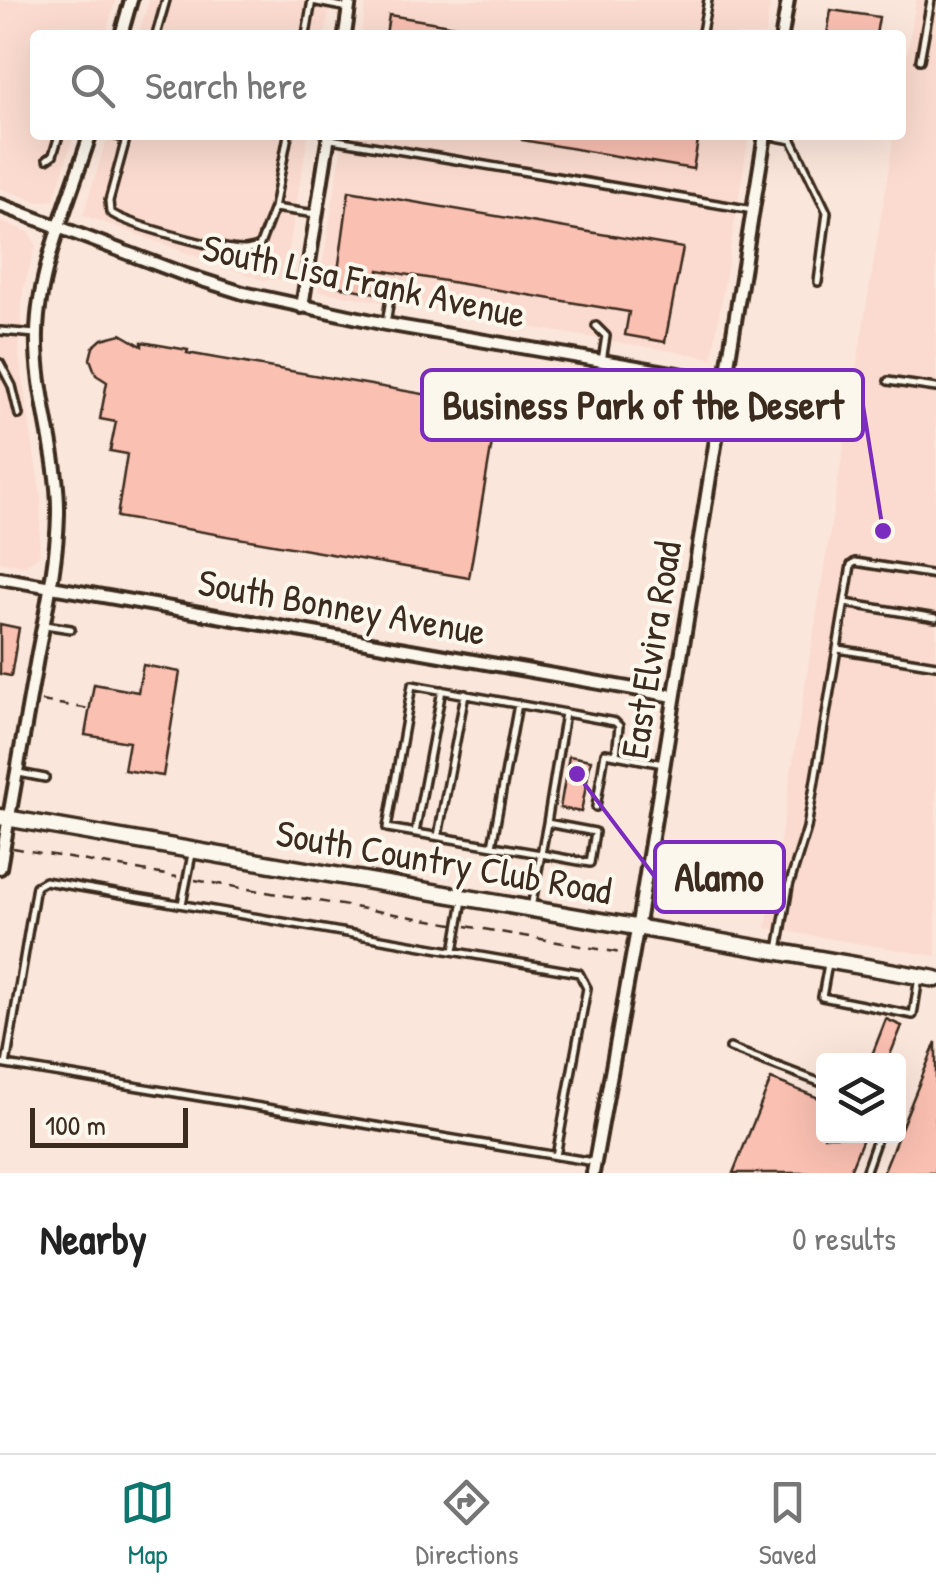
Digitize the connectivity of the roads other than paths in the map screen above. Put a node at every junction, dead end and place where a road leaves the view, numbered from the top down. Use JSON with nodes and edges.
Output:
{"nodes":[{"id":1,"x":131,"y":0,"type":"edge"},
{"id":2,"x":166,"y":0,"type":"edge"},
{"id":3,"x":708,"y":0,"type":"edge"},
{"id":4,"x":788,"y":0,"type":"edge"},
{"id":5,"x":930,"y":0,"type":"edge"},
{"id":6,"x":312,"y":1,"type":"edge"},
{"id":7,"x":350,"y":4,"type":"edge"},
{"id":8,"x":122,"y":30,"type":"edge"},
{"id":9,"x":157,"y":30,"type":"edge"},
{"id":10,"x":307,"y":30,"type":"edge"},
{"id":11,"x":346,"y":30,"type":"edge"},
{"id":12,"x":702,"y":30,"type":"edge"},
{"id":13,"x":783,"y":30,"type":"edge"},
{"id":14,"x":924,"y":38,"type":"junction"},
{"id":15,"x":936,"y":40,"type":"edge"},
{"id":16,"x":920,"y":60,"type":"dead end"},
{"id":17,"x":58,"y":140,"type":"edge"},
{"id":18,"x":88,"y":140,"type":"edge"},
{"id":19,"x":126,"y":140,"type":"edge"},
{"id":20,"x":287,"y":140,"type":"edge"},
{"id":21,"x":328,"y":140,"type":"edge"},
{"id":22,"x":346,"y":140,"type":"edge"},
{"id":23,"x":764,"y":140,"type":"edge"},
{"id":24,"x":792,"y":140,"type":"edge"},
{"id":25,"x":46,"y":159,"type":"dead end"},
{"id":26,"x":0,"y":205,"type":"edge"},
{"id":27,"x":274,"y":208,"type":"junction"},
{"id":28,"x":753,"y":210,"type":"junction"},
{"id":29,"x":316,"y":214,"type":"junction"},
{"id":30,"x":61,"y":228,"type":"junction"},
{"id":31,"x":818,"y":282,"type":"dead end"},
{"id":32,"x":391,"y":292,"type":"dead end"},
{"id":33,"x":302,"y":307,"type":"junction"},
{"id":34,"x":386,"y":324,"type":"junction"},
{"id":35,"x":596,"y":326,"type":"dead end"},
{"id":36,"x":1,"y":331,"type":"edge"},
{"id":37,"x":36,"y":334,"type":"junction"},
{"id":38,"x":602,"y":360,"type":"junction"},
{"id":39,"x":0,"y":363,"type":"edge"},
{"id":40,"x":888,"y":381,"type":"dead end"},
{"id":41,"x":725,"y":382,"type":"junction"},
{"id":42,"x":936,"y":388,"type":"edge"},
{"id":43,"x":19,"y":415,"type":"dead end"},
{"id":44,"x":936,"y":574,"type":"edge"},
{"id":45,"x":0,"y":578,"type":"edge"},
{"id":46,"x":50,"y":587,"type":"junction"},
{"id":47,"x":845,"y":603,"type":"junction"},
{"id":48,"x":936,"y":618,"type":"edge"},
{"id":49,"x":43,"y":625,"type":"junction"},
{"id":50,"x":71,"y":628,"type":"dead end"},
{"id":51,"x":838,"y":649,"type":"junction"},
{"id":52,"x":936,"y":665,"type":"edge"},
{"id":53,"x":442,"y":690,"type":"junction"},
{"id":54,"x":465,"y":694,"type":"junction"},
{"id":55,"x":674,"y":696,"type":"junction"},
{"id":56,"x":518,"y":704,"type":"junction"},
{"id":57,"x":565,"y":712,"type":"junction"},
{"id":58,"x":616,"y":755,"type":"junction"},
{"id":59,"x":663,"y":764,"type":"junction"},
{"id":60,"x":17,"y":773,"type":"junction"},
{"id":61,"x":46,"y":778,"type":"dead end"},
{"id":62,"x":596,"y":807,"type":"dead end"},
{"id":63,"x":4,"y":818,"type":"edge"},
{"id":64,"x":547,"y":823,"type":"junction"},
{"id":65,"x":415,"y":833,"type":"junction"},
{"id":66,"x":438,"y":836,"type":"junction"},
{"id":67,"x":492,"y":846,"type":"junction"},
{"id":68,"x":192,"y":851,"type":"junction"},
{"id":69,"x":541,"y":854,"type":"junction"},
{"id":70,"x":0,"y":868,"type":"edge"},
{"id":71,"x":463,"y":899,"type":"junction"},
{"id":72,"x":182,"y":904,"type":"junction"},
{"id":73,"x":530,"y":911,"type":"junction"},
{"id":74,"x":637,"y":930,"type":"junction"},
{"id":75,"x":454,"y":951,"type":"junction"},
{"id":76,"x":778,"y":953,"type":"junction"},
{"id":77,"x":828,"y":962,"type":"junction"},
{"id":78,"x":920,"y":976,"type":"junction"},
{"id":79,"x":936,"y":979,"type":"edge"},
{"id":80,"x":730,"y":1048,"type":"dead end"},
{"id":81,"x":3,"y":1064,"type":"edge"},
{"id":82,"x":816,"y":1081,"type":"edge"},
{"id":83,"x":876,"y":1143,"type":"edge"},
{"id":84,"x":556,"y":1156,"type":"junction"},
{"id":85,"x":594,"y":1168,"type":"edge"},
{"id":86,"x":865,"y":1173,"type":"edge"}],
"edges":[{"from":1,"to":8,"type":"street"},
{"from":2,"to":9,"type":"lane"},
{"from":3,"to":12,"type":"lane"},
{"from":4,"to":13,"type":"street"},
{"from":5,"to":14,"type":"lane"},
{"from":6,"to":7,"type":"lane"},
{"from":6,"to":10,"type":"lane"},
{"from":7,"to":11,"type":"street"},
{"from":14,"to":15,"type":"lane"},
{"from":14,"to":16,"type":"lane"},
{"from":17,"to":25,"type":"lane"},
{"from":18,"to":30,"type":"street"},
{"from":19,"to":27,"type":"lane"},
{"from":20,"to":27,"type":"lane"},
{"from":21,"to":29,"type":"street"},
{"from":22,"to":28,"type":"lane"},
{"from":23,"to":28,"type":"street","name":"East Elvira Road"},
{"from":24,"to":31,"type":"lane"},
{"from":26,"to":30,"type":"street","name":"South Lisa Frank Avenue"},
{"from":27,"to":29,"type":"lane"},
{"from":28,"to":41,"type":"street","name":"East Elvira Road"},
{"from":29,"to":33,"type":"street"},
{"from":30,"to":33,"type":"street","name":"South Lisa Frank Avenue"},
{"from":30,"to":37,"type":"street"},
{"from":32,"to":34,"type":"lane"},
{"from":33,"to":34,"type":"street","name":"South Lisa Frank Avenue"},
{"from":34,"to":38,"type":"street","name":"South Lisa Frank Avenue"},
{"from":35,"to":38,"type":"lane"},
{"from":36,"to":37,"type":"lane"},
{"from":37,"to":46,"type":"street"},
{"from":38,"to":41,"type":"street","name":"South Lisa Frank Avenue"},
{"from":39,"to":43,"type":"lane"},
{"from":40,"to":42,"type":"lane"},
{"from":41,"to":55,"type":"street","name":"East Elvira Road"},
{"from":44,"to":47,"type":"lane"},
{"from":45,"to":46,"type":"street","name":"South Bonney Avenue"},
{"from":46,"to":49,"type":"street"},
{"from":46,"to":55,"type":"street","name":"South Bonney Avenue"},
{"from":47,"to":48,"type":"lane"},
{"from":47,"to":51,"type":"lane"},
{"from":49,"to":50,"type":"lane"},
{"from":49,"to":60,"type":"street"},
{"from":51,"to":52,"type":"lane"},
{"from":51,"to":76,"type":"lane"},
{"from":53,"to":54,"type":"lane"},
{"from":53,"to":65,"type":"lane"},
{"from":53,"to":65,"type":"lane"},
{"from":54,"to":56,"type":"lane"},
{"from":54,"to":66,"type":"lane"},
{"from":55,"to":59,"type":"street","name":"East Elvira Road"},
{"from":56,"to":57,"type":"lane"},
{"from":56,"to":67,"type":"lane"},
{"from":57,"to":58,"type":"lane"},
{"from":57,"to":64,"type":"lane"},
{"from":58,"to":59,"type":"lane"},
{"from":58,"to":62,"type":"lane"},
{"from":59,"to":74,"type":"street","name":"East Elvira Road"},
{"from":60,"to":61,"type":"lane"},
{"from":60,"to":63,"type":"street"},
{"from":63,"to":68,"type":"street","name":"South Country Club Road"},
{"from":63,"to":70,"type":"street"},
{"from":64,"to":69,"type":"lane"},
{"from":64,"to":69,"type":"lane"},
{"from":65,"to":66,"type":"lane"},
{"from":66,"to":67,"type":"lane"},
{"from":67,"to":69,"type":"lane"},
{"from":68,"to":71,"type":"street","name":"South Country Club Road"},
{"from":68,"to":72,"type":"lane"},
{"from":69,"to":73,"type":"lane"},
{"from":71,"to":73,"type":"street","name":"South Country Club Road"},
{"from":71,"to":75,"type":"lane"},
{"from":72,"to":75,"type":"lane"},
{"from":72,"to":81,"type":"lane"},
{"from":73,"to":74,"type":"street","name":"South Country Club Road"},
{"from":74,"to":76,"type":"street","name":"South Country Club Road"},
{"from":74,"to":85,"type":"street","name":"East Elvira Road"},
{"from":75,"to":84,"type":"lane"},
{"from":76,"to":77,"type":"street","name":"South Country Club Road"},
{"from":77,"to":78,"type":"street","name":"South Country Club Road"},
{"from":77,"to":78,"type":"lane"},
{"from":78,"to":79,"type":"street","name":"South Country Club Road"},
{"from":80,"to":82,"type":"lane"},
{"from":81,"to":84,"type":"lane"},
{"from":83,"to":86,"type":"lane"},
{"from":84,"to":85,"type":"lane"}]}
